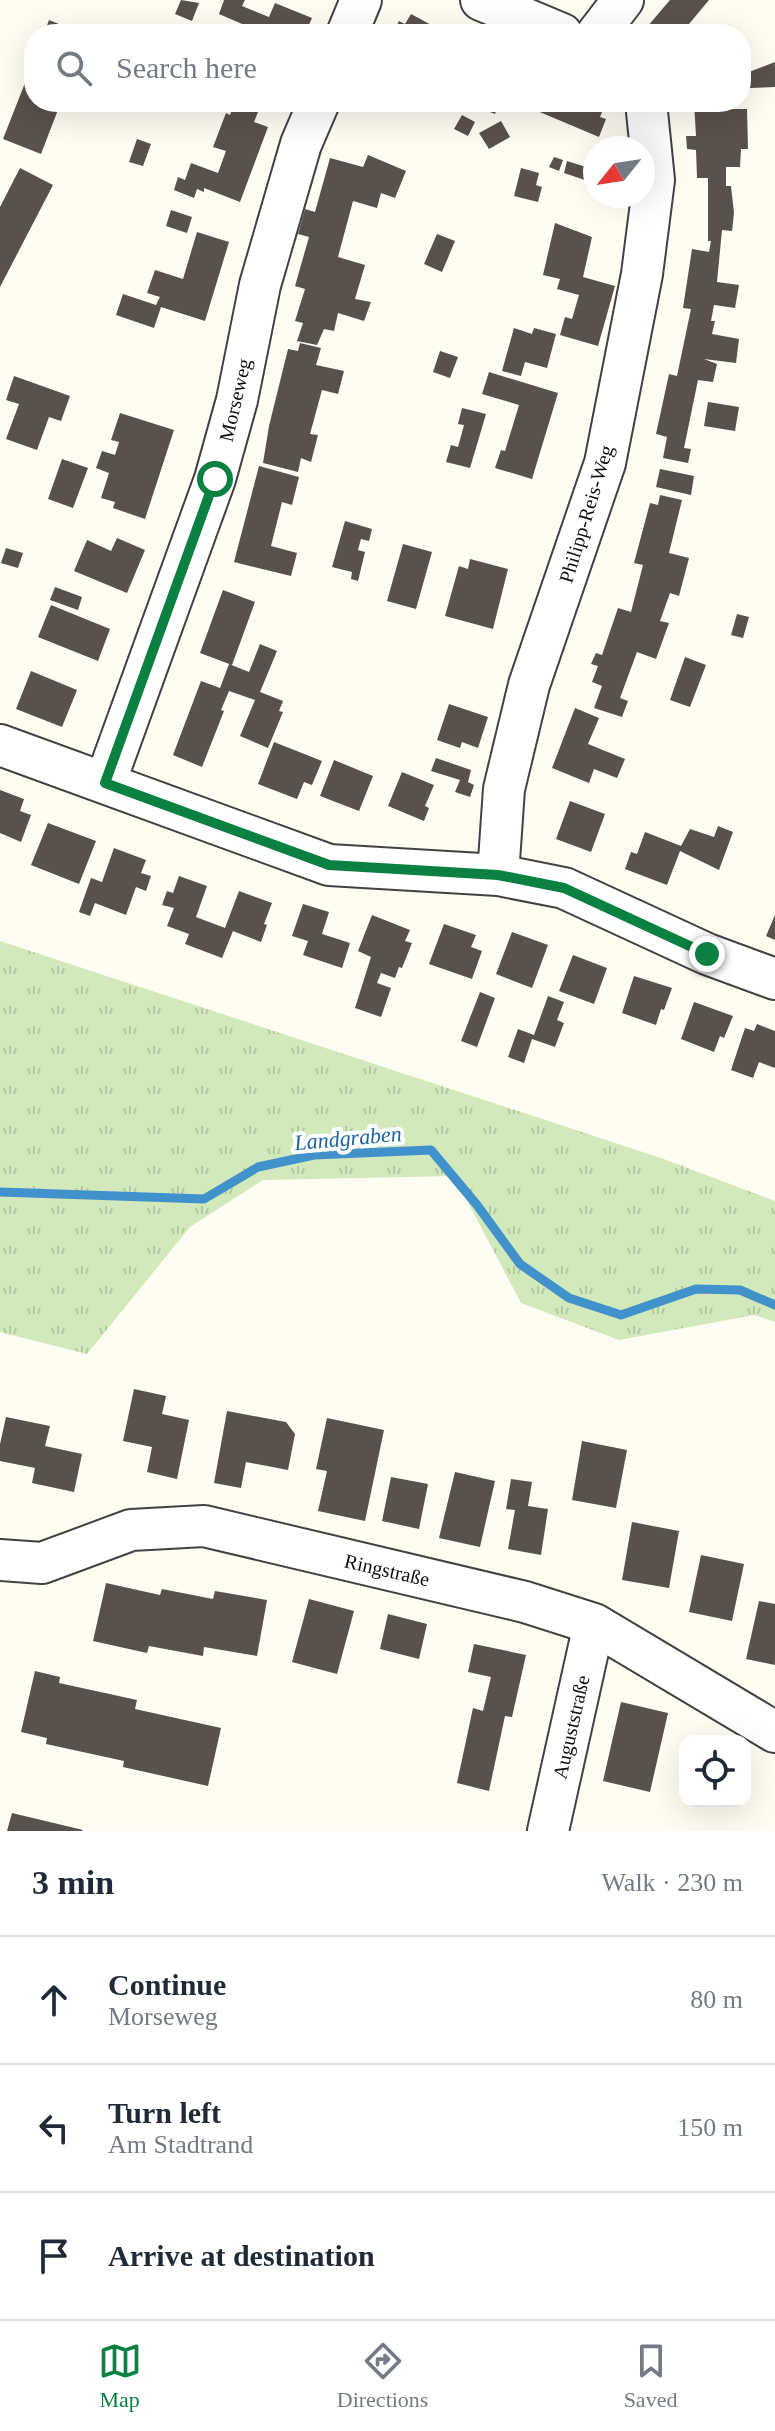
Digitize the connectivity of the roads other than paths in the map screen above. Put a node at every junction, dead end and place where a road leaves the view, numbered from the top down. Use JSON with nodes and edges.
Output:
{"nodes":[{"id":1,"x":361,"y":0,"type":"edge"},
{"id":2,"x":481,"y":0,"type":"edge"},
{"id":3,"x":623,"y":0,"type":"edge"},
{"id":4,"x":351,"y":24,"type":"edge"},
{"id":5,"x":538,"y":24,"type":"edge"},
{"id":6,"x":605,"y":24,"type":"edge"},
{"id":7,"x":315,"y":112,"type":"edge"},
{"id":8,"x":647,"y":112,"type":"edge"},
{"id":9,"x":0,"y":745,"type":"edge"},
{"id":10,"x":105,"y":783,"type":"junction"},
{"id":11,"x":498,"y":875,"type":"junction"},
{"id":12,"x":775,"y":979,"type":"edge"},
{"id":13,"x":3,"y":1573,"type":"edge"},
{"id":14,"x":594,"y":1624,"type":"junction"},
{"id":15,"x":775,"y":1732,"type":"edge"},
{"id":16,"x":548,"y":1831,"type":"edge"}],
"edges":[{"from":1,"to":4,"type":"street"},
{"from":2,"to":5,"type":"street"},
{"from":3,"to":6,"type":"street"},
{"from":7,"to":10,"type":"street","name":"Morseweg"},
{"from":8,"to":11,"type":"street","name":"Philipp-Reis-Weg"},
{"from":9,"to":10,"type":"street"},
{"from":10,"to":11,"type":"street"},
{"from":11,"to":12,"type":"street"},
{"from":13,"to":14,"type":"street","name":"Ringstraße"},
{"from":14,"to":15,"type":"street","name":"Ringstraße"},
{"from":14,"to":16,"type":"street","name":"Auguststraße"}]}
